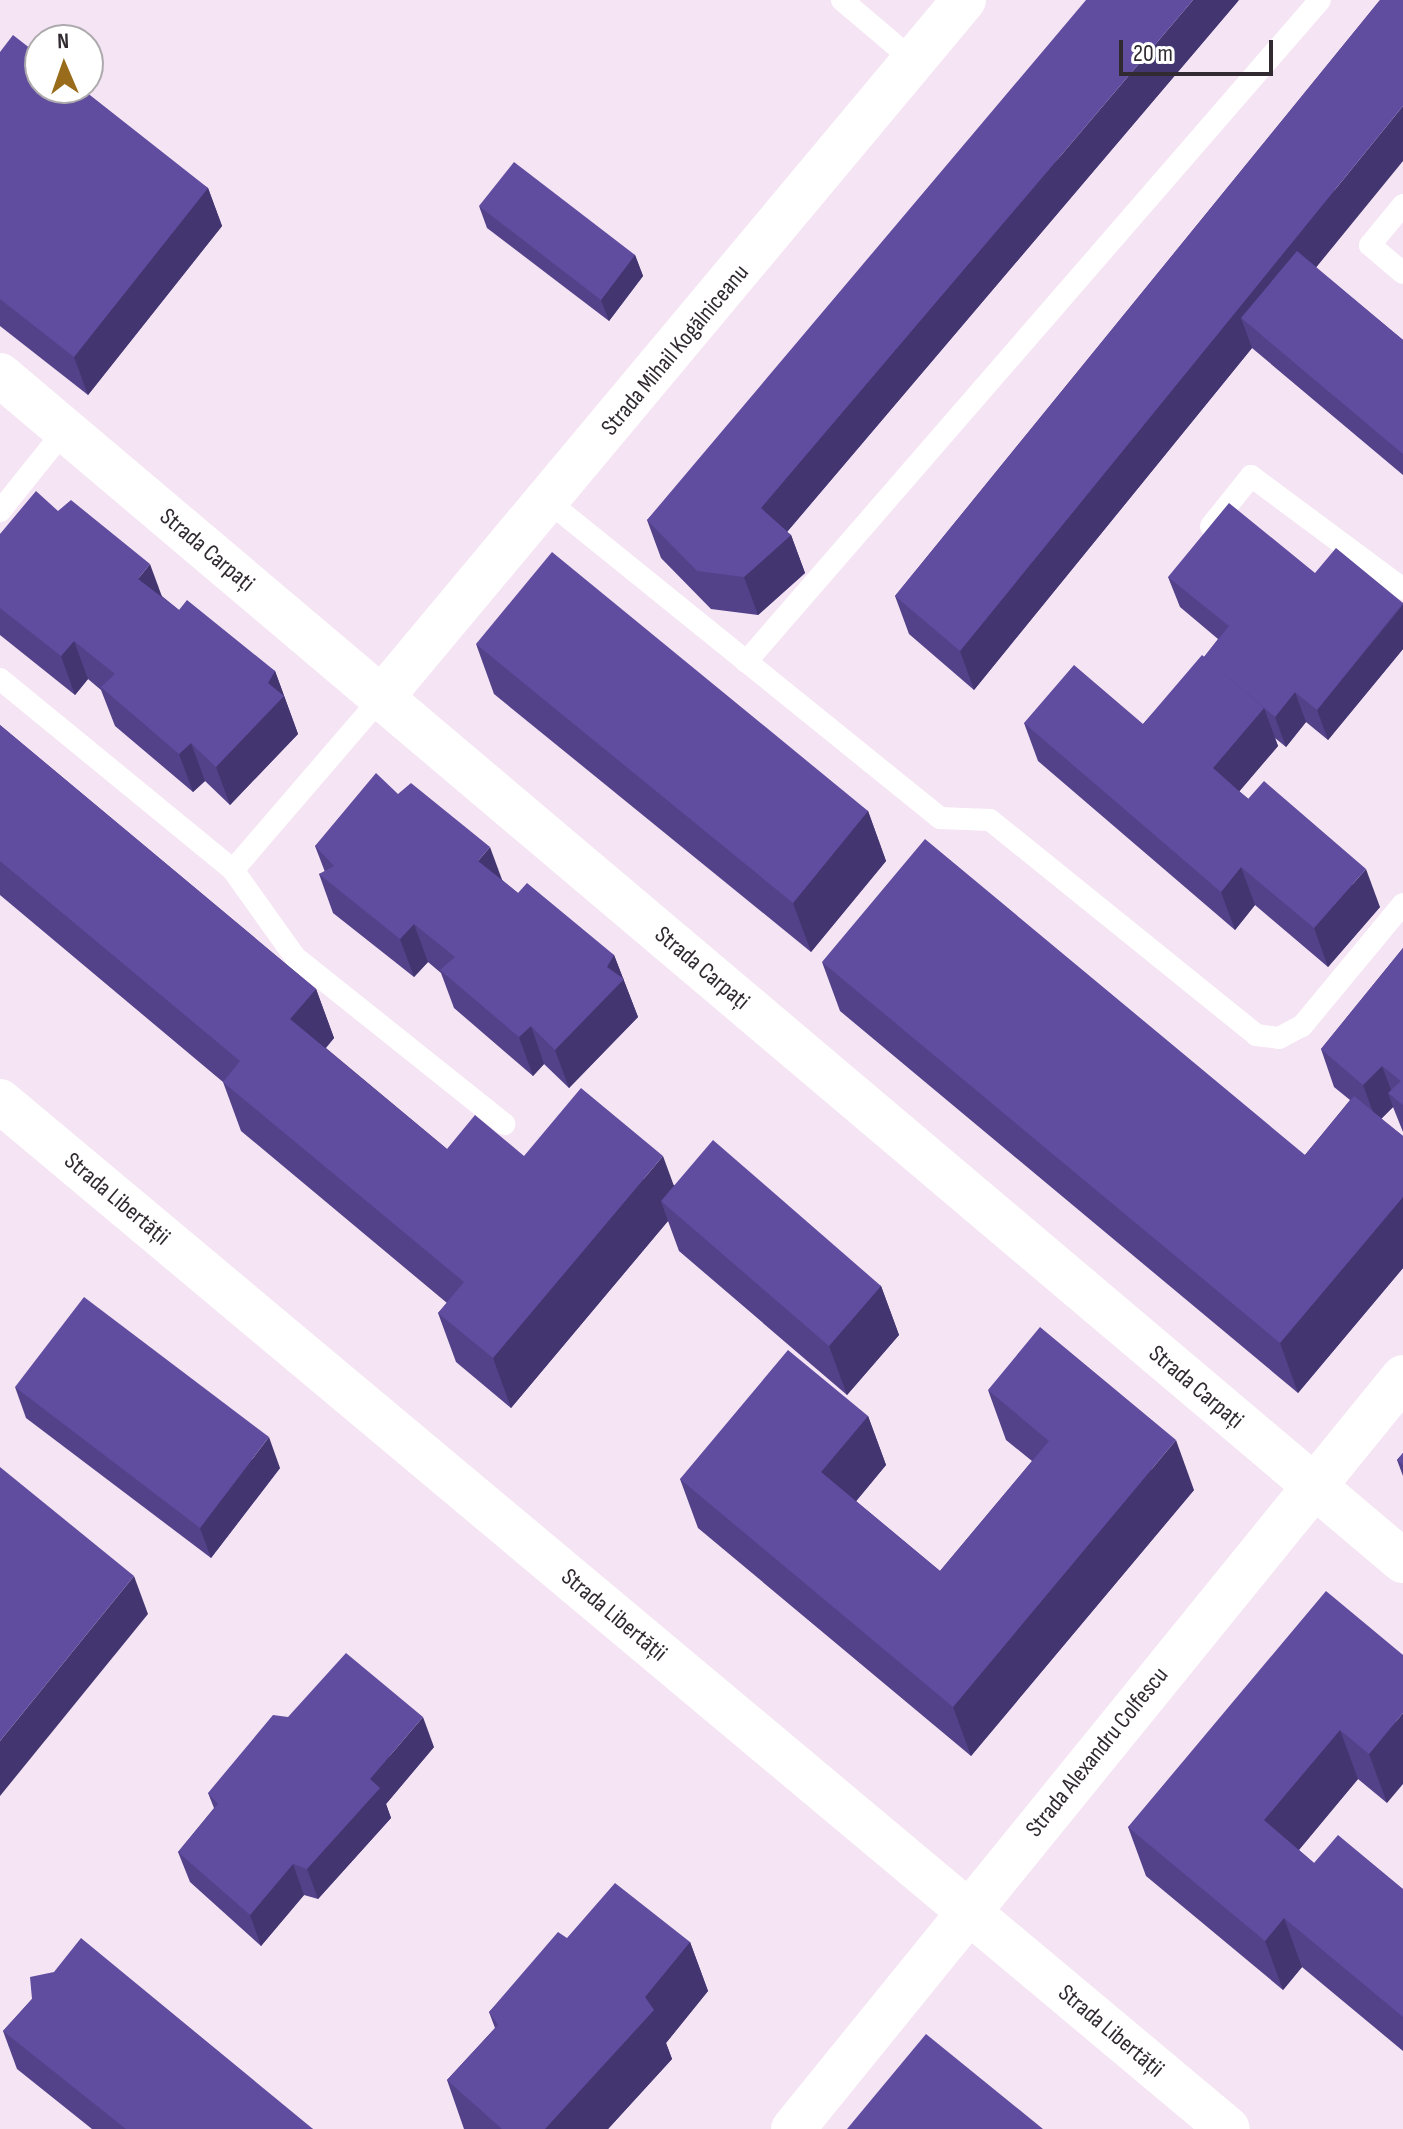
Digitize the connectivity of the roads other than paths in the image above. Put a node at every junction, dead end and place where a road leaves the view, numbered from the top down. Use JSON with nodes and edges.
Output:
{"nodes":[{"id":1,"x":842,"y":0,"type":"edge"},
{"id":2,"x":964,"y":0,"type":"edge"},
{"id":3,"x":1320,"y":0,"type":"edge"},
{"id":4,"x":914,"y":61,"type":"junction"},
{"id":5,"x":1403,"y":205,"type":"edge"},
{"id":6,"x":1403,"y":273,"type":"edge"},
{"id":7,"x":0,"y":375,"type":"edge"},
{"id":8,"x":65,"y":430,"type":"junction"},
{"id":9,"x":549,"y":502,"type":"junction"},
{"id":10,"x":0,"y":511,"type":"edge"},
{"id":11,"x":1196,"y":544,"type":"edge"},
{"id":12,"x":1403,"y":589,"type":"edge"},
{"id":13,"x":746,"y":662,"type":"junction"},
{"id":14,"x":0,"y":679,"type":"edge"},
{"id":15,"x":382,"y":697,"type":"junction"},
{"id":16,"x":233,"y":870,"type":"junction"},
{"id":17,"x":1403,"y":904,"type":"edge"},
{"id":18,"x":0,"y":1101,"type":"edge"},
{"id":19,"x":504,"y":1124,"type":"dead end"},
{"id":20,"x":1403,"y":1377,"type":"edge"},
{"id":21,"x":1313,"y":1485,"type":"junction"},
{"id":22,"x":1403,"y":1561,"type":"edge"},
{"id":23,"x":968,"y":1911,"type":"junction"},
{"id":24,"x":793,"y":2129,"type":"edge"},
{"id":25,"x":1228,"y":2129,"type":"edge"}],
"edges":[{"from":1,"to":4,"type":"lane"},
{"from":2,"to":4,"type":"street","name":"Strada Mihail Kogălniceanu"},
{"from":3,"to":13,"type":"lane"},
{"from":4,"to":9,"type":"street","name":"Strada Mihail Kogălniceanu"},
{"from":5,"to":6,"type":"lane"},
{"from":7,"to":8,"type":"street","name":"Strada Carpați"},
{"from":8,"to":10,"type":"lane"},
{"from":8,"to":15,"type":"street","name":"Strada Carpați"},
{"from":9,"to":13,"type":"lane"},
{"from":9,"to":15,"type":"street","name":"Strada Mihail Kogălniceanu"},
{"from":11,"to":12,"type":"lane"},
{"from":13,"to":17,"type":"lane"},
{"from":14,"to":16,"type":"lane"},
{"from":15,"to":16,"type":"lane"},
{"from":15,"to":21,"type":"street","name":"Strada Carpați"},
{"from":16,"to":19,"type":"lane"},
{"from":18,"to":23,"type":"street","name":"Strada Libertății"},
{"from":20,"to":21,"type":"street","name":"Strada Alexandru Colfescu"},
{"from":21,"to":22,"type":"street","name":"Strada Carpați"},
{"from":21,"to":23,"type":"street","name":"Strada Alexandru Colfescu"},
{"from":23,"to":24,"type":"street","name":"Strada Alexandru Colfescu"},
{"from":23,"to":25,"type":"street","name":"Strada Libertății"}]}
